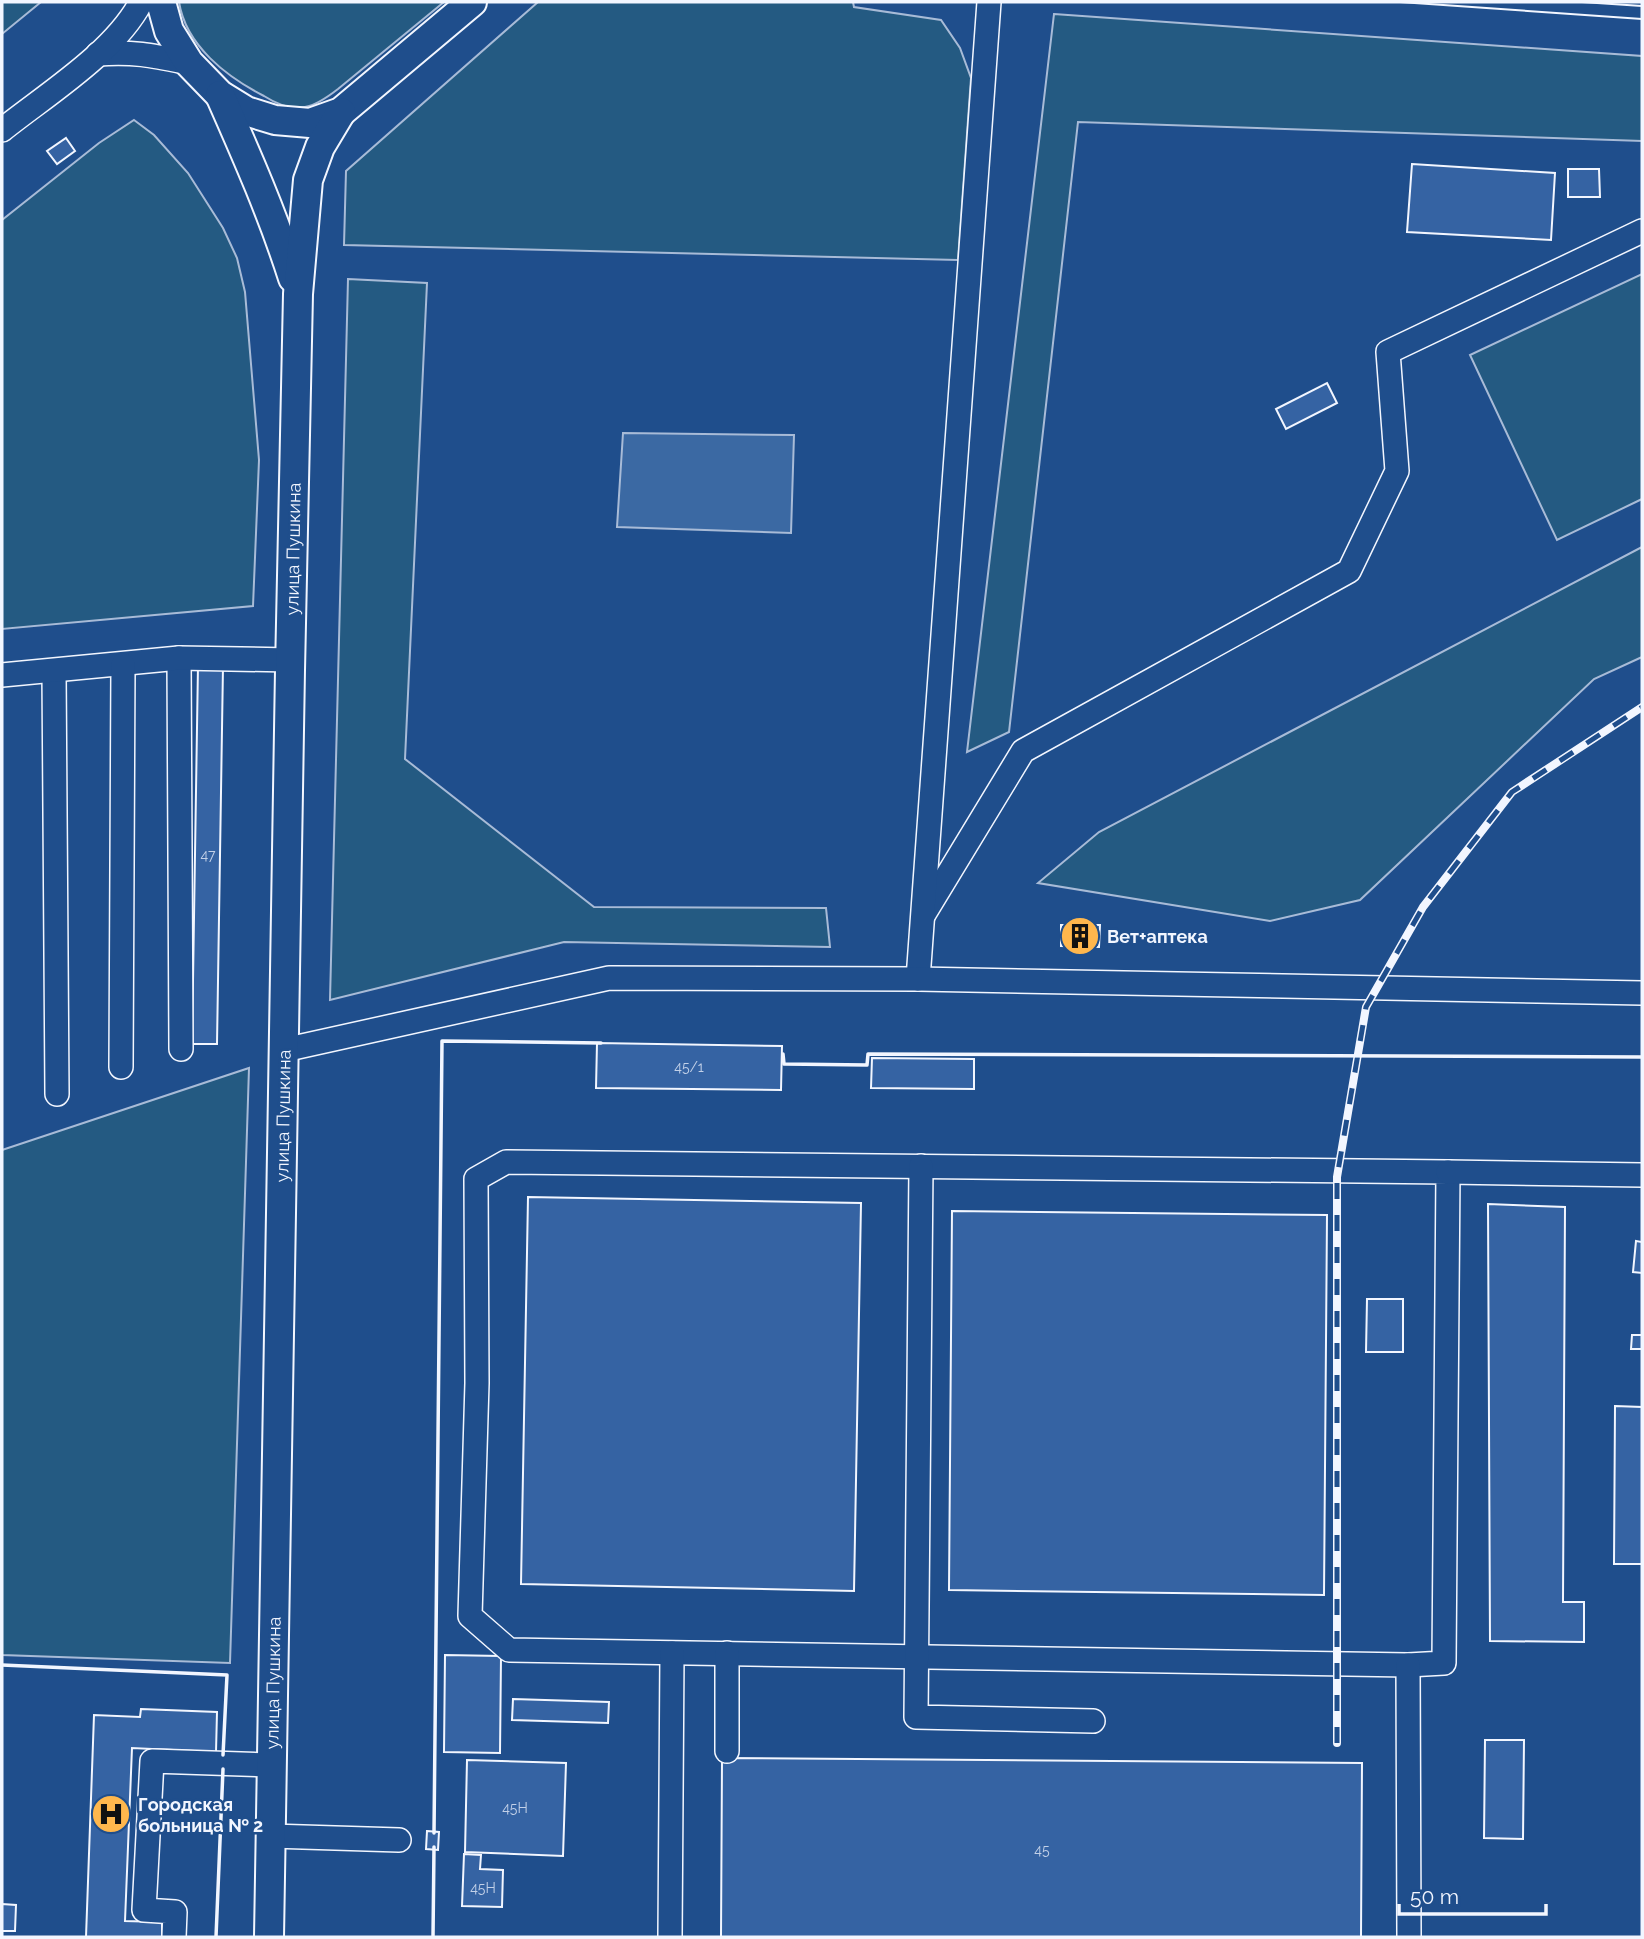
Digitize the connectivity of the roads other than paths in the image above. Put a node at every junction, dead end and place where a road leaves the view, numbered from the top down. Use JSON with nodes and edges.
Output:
{"nodes":[{"id":1,"x":141,"y":2,"type":"edge"},
{"id":2,"x":161,"y":2,"type":"edge"},
{"id":3,"x":472,"y":2,"type":"edge"},
{"id":4,"x":989,"y":2,"type":"edge"},
{"id":5,"x":99,"y":54,"type":"junction"},
{"id":6,"x":189,"y":64,"type":"junction"},
{"id":7,"x":220,"y":95,"type":"junction"},
{"id":8,"x":341,"y":112,"type":"junction"},
{"id":9,"x":2,"y":130,"type":"edge"},
{"id":10,"x":1642,"y":231,"type":"edge"},
{"id":11,"x":298,"y":295,"type":"junction"},
{"id":12,"x":179,"y":658,"type":"junction"},
{"id":13,"x":291,"y":660,"type":"junction"},
{"id":14,"x":123,"y":665,"type":"junction"},
{"id":15,"x":54,"y":671,"type":"junction"},
{"id":16,"x":2,"y":675,"type":"edge"},
{"id":17,"x":924,"y":914,"type":"junction"},
{"id":18,"x":918,"y":979,"type":"junction"},
{"id":19,"x":1642,"y":993,"type":"edge"},
{"id":20,"x":181,"y":1049,"type":"dead end"},
{"id":21,"x":284,"y":1050,"type":"junction"},
{"id":22,"x":121,"y":1067,"type":"dead end"},
{"id":23,"x":57,"y":1094,"type":"dead end"},
{"id":24,"x":921,"y":1166,"type":"junction"},
{"id":25,"x":1448,"y":1172,"type":"junction"},
{"id":26,"x":1642,"y":1175,"type":"edge"},
{"id":27,"x":672,"y":1653,"type":"junction"},
{"id":28,"x":727,"y":1653,"type":"junction"},
{"id":29,"x":916,"y":1657,"type":"junction"},
{"id":30,"x":1408,"y":1665,"type":"junction"},
{"id":31,"x":1093,"y":1721,"type":"dead end"},
{"id":32,"x":727,"y":1751,"type":"dead end"},
{"id":33,"x":272,"y":1765,"type":"junction"},
{"id":34,"x":271,"y":1836,"type":"junction"},
{"id":35,"x":399,"y":1840,"type":"dead end"},
{"id":36,"x":174,"y":1937,"type":"edge"},
{"id":37,"x":269,"y":1937,"type":"edge"},
{"id":38,"x":670,"y":1937,"type":"edge"},
{"id":39,"x":1409,"y":1937,"type":"edge"}],
"edges":[{"from":1,"to":5,"type":"street"},
{"from":2,"to":6,"type":"main road","name":"улица Пушкина"},
{"from":3,"to":8,"type":"main road","name":"улица Пушкина"},
{"from":4,"to":17,"type":"street"},
{"from":5,"to":6,"type":"street"},
{"from":5,"to":9,"type":"street"},
{"from":6,"to":7,"type":"main road","name":"улица Пушкина"},
{"from":7,"to":8,"type":"main road","name":"улица Пушкина"},
{"from":7,"to":11,"type":"main road","name":"улица Пушкина"},
{"from":8,"to":11,"type":"main road","name":"улица Пушкина"},
{"from":10,"to":17,"type":"street"},
{"from":11,"to":13,"type":"main road","name":"улица Пушкина"},
{"from":12,"to":13,"type":"street"},
{"from":12,"to":14,"type":"street"},
{"from":12,"to":20,"type":"street"},
{"from":13,"to":21,"type":"main road","name":"улица Пушкина"},
{"from":14,"to":15,"type":"street"},
{"from":14,"to":22,"type":"street"},
{"from":15,"to":16,"type":"street"},
{"from":15,"to":23,"type":"street"},
{"from":17,"to":18,"type":"street"},
{"from":18,"to":19,"type":"street"},
{"from":18,"to":21,"type":"street"},
{"from":21,"to":33,"type":"main road","name":"улица Пушкина"},
{"from":24,"to":25,"type":"street"},
{"from":24,"to":27,"type":"street"},
{"from":24,"to":29,"type":"street"},
{"from":25,"to":26,"type":"street"},
{"from":25,"to":30,"type":"street"},
{"from":27,"to":28,"type":"street"},
{"from":27,"to":38,"type":"street"},
{"from":28,"to":29,"type":"street"},
{"from":28,"to":32,"type":"street"},
{"from":29,"to":30,"type":"street"},
{"from":29,"to":31,"type":"street"},
{"from":30,"to":39,"type":"street"},
{"from":33,"to":34,"type":"main road","name":"улица Пушкина"},
{"from":33,"to":36,"type":"street"},
{"from":34,"to":35,"type":"street"},
{"from":34,"to":37,"type":"main road","name":"улица Пушкина"}]}
